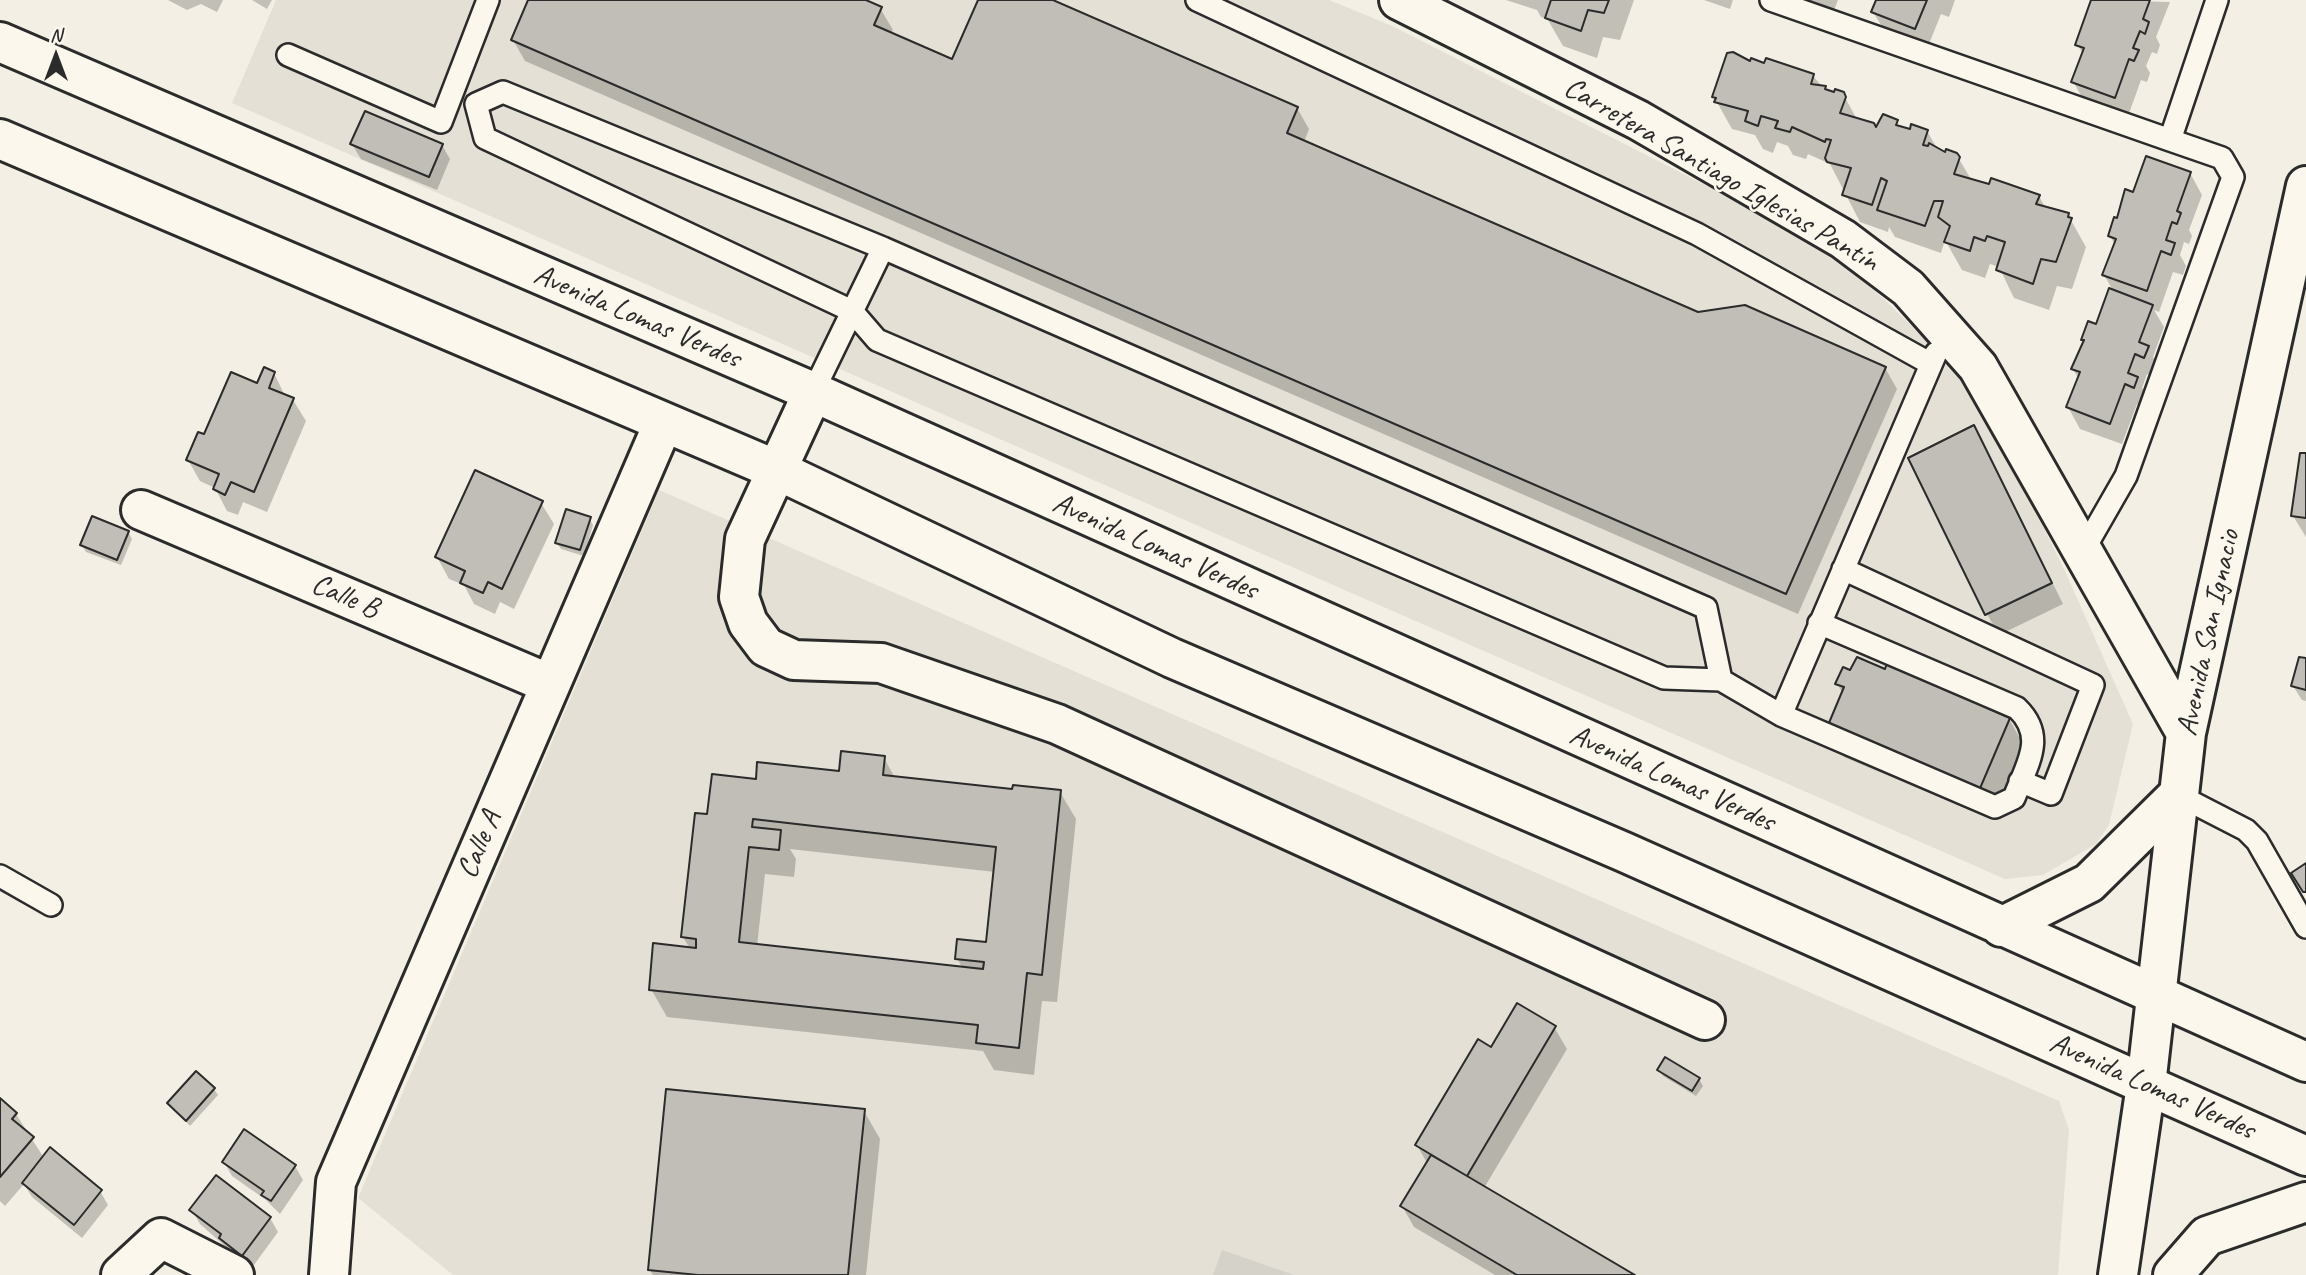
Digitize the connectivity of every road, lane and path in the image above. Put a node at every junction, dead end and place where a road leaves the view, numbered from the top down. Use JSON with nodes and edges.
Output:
{"nodes":[{"id":1,"x":488,"y":0,"type":"edge"},
{"id":2,"x":1197,"y":0,"type":"edge"},
{"id":3,"x":1399,"y":0,"type":"edge"},
{"id":4,"x":1771,"y":0,"type":"edge"},
{"id":5,"x":2217,"y":0,"type":"edge"},
{"id":6,"x":0,"y":42,"type":"edge"},
{"id":7,"x":288,"y":55,"type":"dead end"},
{"id":8,"x":451,"y":95,"type":"junction"},
{"id":9,"x":476,"y":104,"type":"junction"},
{"id":10,"x":0,"y":139,"type":"edge"},
{"id":11,"x":2170,"y":140,"type":"junction"},
{"id":12,"x":2306,"y":186,"type":"edge"},
{"id":13,"x":883,"y":248,"type":"junction"},
{"id":14,"x":852,"y":311,"type":"junction"},
{"id":15,"x":1938,"y":347,"type":"junction"},
{"id":16,"x":813,"y":393,"type":"junction"},
{"id":17,"x":663,"y":424,"type":"junction"},
{"id":18,"x":779,"y":471,"type":"junction"},
{"id":19,"x":141,"y":510,"type":"dead end"},
{"id":20,"x":2083,"y":551,"type":"junction"},
{"id":21,"x":1843,"y":569,"type":"junction"},
{"id":22,"x":1819,"y":623,"type":"junction"},
{"id":23,"x":1721,"y":680,"type":"junction"},
{"id":24,"x":550,"y":684,"type":"junction"},
{"id":25,"x":1781,"y":715,"type":"junction"},
{"id":26,"x":2186,"y":733,"type":"junction"},
{"id":27,"x":2020,"y":781,"type":"junction"},
{"id":28,"x":2178,"y":795,"type":"junction"},
{"id":29,"x":0,"y":876,"type":"edge"},
{"id":30,"x":51,"y":905,"type":"dead end"},
{"id":31,"x":2001,"y":927,"type":"junction"},
{"id":32,"x":2306,"y":927,"type":"edge"},
{"id":33,"x":2157,"y":994,"type":"junction"},
{"id":34,"x":1705,"y":1020,"type":"dead end"},
{"id":35,"x":2306,"y":1062,"type":"edge"},
{"id":36,"x":2146,"y":1085,"type":"junction"},
{"id":37,"x":2306,"y":1156,"type":"edge"},
{"id":38,"x":2306,"y":1202,"type":"edge"},
{"id":39,"x":121,"y":1275,"type":"edge"},
{"id":40,"x":234,"y":1275,"type":"edge"},
{"id":41,"x":329,"y":1275,"type":"edge"},
{"id":42,"x":2118,"y":1275,"type":"edge"},
{"id":43,"x":2173,"y":1275,"type":"edge"}],
"edges":[{"from":1,"to":8,"type":"lane"},
{"from":2,"to":15,"type":"lane"},
{"from":3,"to":15,"type":"main road","name":"Carretera Santiago Iglesias Pantín"},
{"from":4,"to":11,"type":"lane"},
{"from":5,"to":11,"type":"lane"},
{"from":6,"to":16,"type":"main road","name":"Avenida Lomas Verdes"},
{"from":7,"to":8,"type":"lane"},
{"from":8,"to":9,"type":"lane"},
{"from":9,"to":13,"type":"lane"},
{"from":9,"to":14,"type":"lane"},
{"from":10,"to":17,"type":"main road","name":"Avenida Lomas Verdes"},
{"from":11,"to":20,"type":"lane"},
{"from":12,"to":26,"type":"main road","name":"Avenida San Ignacio"},
{"from":13,"to":14,"type":"lane"},
{"from":13,"to":23,"type":"lane"},
{"from":14,"to":16,"type":"lane"},
{"from":14,"to":23,"type":"lane"},
{"from":15,"to":20,"type":"main road","name":"Carretera Santiago Iglesias Pantín"},
{"from":15,"to":21,"type":"lane"},
{"from":16,"to":18,"type":"main road"},
{"from":16,"to":31,"type":"main road","name":"Avenida Lomas Verdes"},
{"from":17,"to":18,"type":"main road","name":"Avenida Lomas Verdes"},
{"from":17,"to":24,"type":"main road","name":"Calle A"},
{"from":18,"to":34,"type":"main road"},
{"from":18,"to":36,"type":"main road","name":"Avenida Lomas Verdes"},
{"from":19,"to":24,"type":"main road","name":"Calle B"},
{"from":20,"to":26,"type":"main road","name":"Carretera Santiago Iglesias Pantín"},
{"from":21,"to":22,"type":"lane"},
{"from":21,"to":27,"type":"lane"},
{"from":22,"to":25,"type":"lane"},
{"from":22,"to":27,"type":"lane"},
{"from":23,"to":25,"type":"lane"},
{"from":24,"to":41,"type":"main road","name":"Calle A"},
{"from":25,"to":27,"type":"lane"},
{"from":26,"to":28,"type":"main road","name":"Avenida San Ignacio"},
{"from":28,"to":31,"type":"main road"},
{"from":28,"to":32,"type":"lane"},
{"from":28,"to":33,"type":"main road","name":"Avenida San Ignacio"},
{"from":29,"to":30,"type":"lane"},
{"from":31,"to":33,"type":"main road","name":"Avenida Lomas Verdes"},
{"from":33,"to":35,"type":"main road","name":"Avenida Lomas Verdes"},
{"from":33,"to":36,"type":"main road","name":"Avenida San Ignacio"},
{"from":36,"to":37,"type":"main road","name":"Avenida Lomas Verdes"},
{"from":36,"to":42,"type":"main road","name":"Avenida San Ignacio"},
{"from":38,"to":43,"type":"main road"},
{"from":39,"to":40,"type":"main road"}]}
